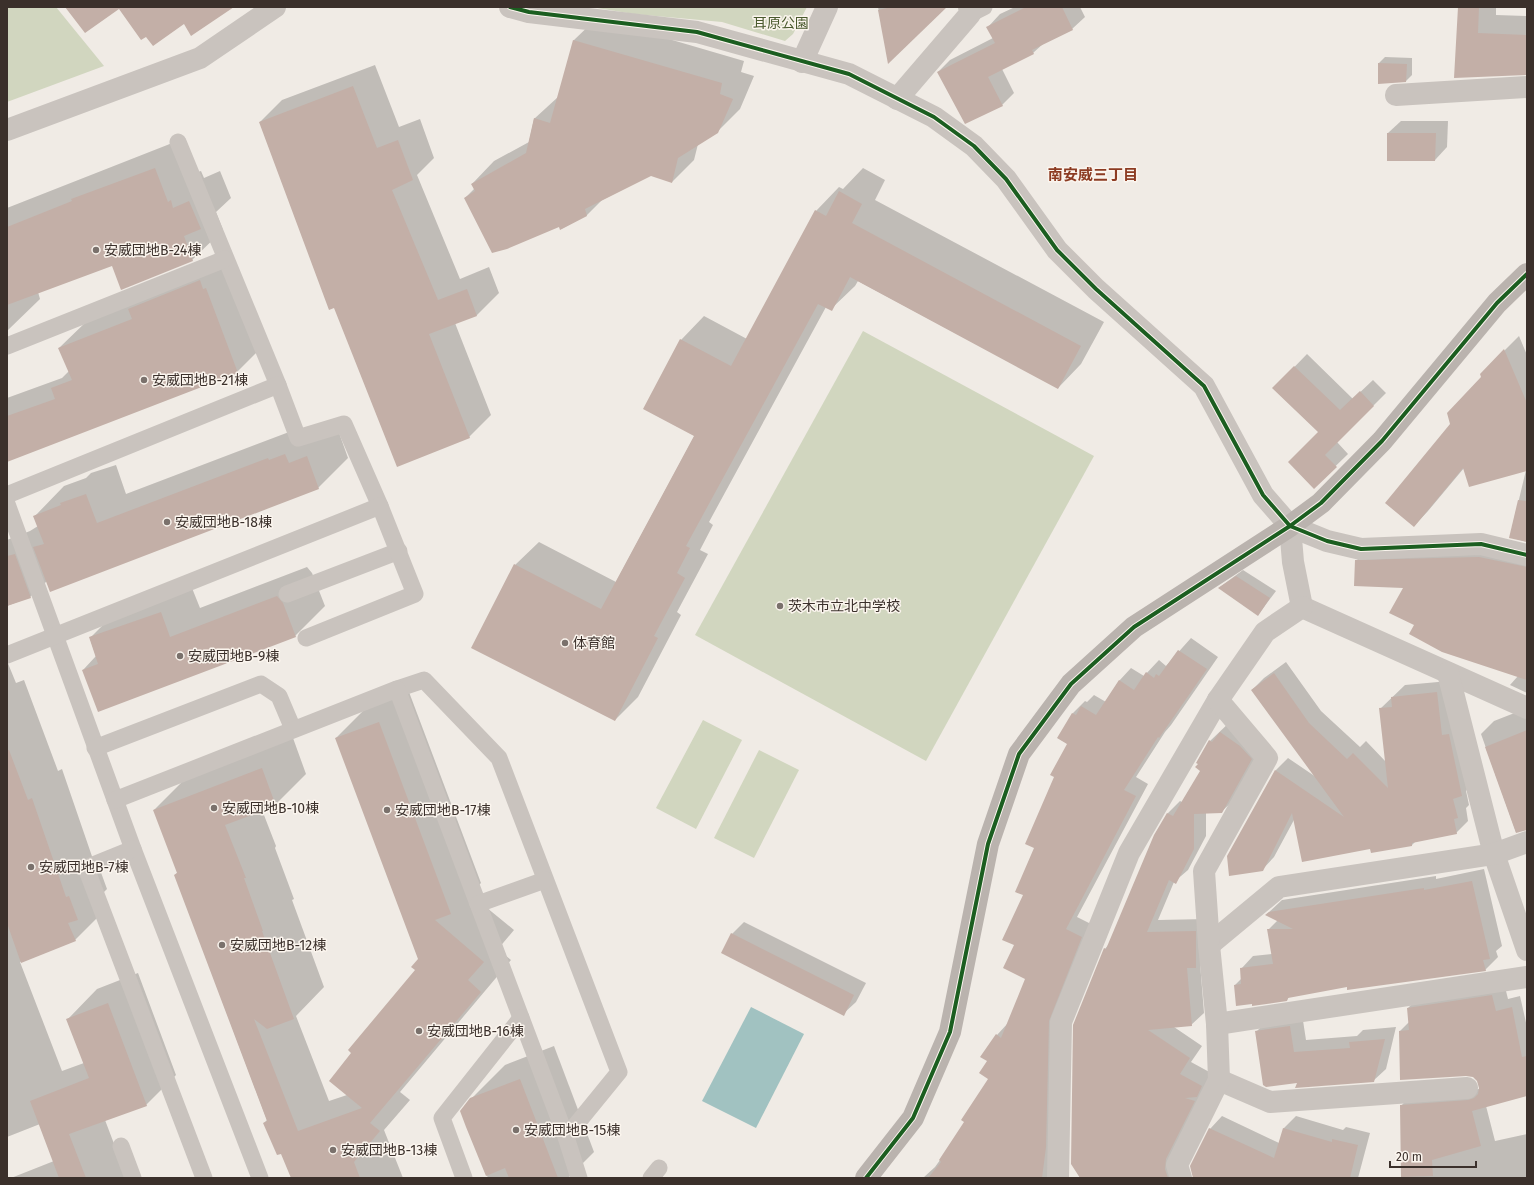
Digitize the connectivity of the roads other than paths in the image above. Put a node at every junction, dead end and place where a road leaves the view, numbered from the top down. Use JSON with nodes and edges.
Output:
{"nodes":[{"id":1,"x":275,"y":7,"type":"edge"},
{"id":2,"x":510,"y":7,"type":"edge"},
{"id":3,"x":827,"y":7,"type":"edge"},
{"id":4,"x":974,"y":9,"type":"edge"},
{"id":5,"x":802,"y":62,"type":"junction"},
{"id":6,"x":1527,"y":87,"type":"edge"},
{"id":7,"x":1396,"y":95,"type":"dead end"},
{"id":8,"x":897,"y":98,"type":"junction"},
{"id":9,"x":7,"y":130,"type":"edge"},
{"id":10,"x":178,"y":142,"type":"dead end"},
{"id":11,"x":225,"y":259,"type":"junction"},
{"id":12,"x":1527,"y":274,"type":"edge"},
{"id":13,"x":7,"y":346,"type":"edge"},
{"id":14,"x":278,"y":385,"type":"junction"},
{"id":15,"x":7,"y":495,"type":"edge"},
{"id":16,"x":7,"y":504,"type":"edge"},
{"id":17,"x":380,"y":506,"type":"junction"},
{"id":18,"x":1290,"y":526,"type":"junction"},
{"id":19,"x":399,"y":551,"type":"junction"},
{"id":20,"x":1527,"y":555,"type":"edge"},
{"id":21,"x":288,"y":594,"type":"dead end"},
{"id":22,"x":1302,"y":607,"type":"junction"},
{"id":23,"x":54,"y":636,"type":"junction"},
{"id":24,"x":306,"y":638,"type":"dead end"},
{"id":25,"x":7,"y":655,"type":"edge"},
{"id":26,"x":1448,"y":674,"type":"junction"},
{"id":27,"x":397,"y":689,"type":"junction"},
{"id":28,"x":1218,"y":700,"type":"junction"},
{"id":29,"x":1527,"y":708,"type":"edge"},
{"id":30,"x":293,"y":729,"type":"junction"},
{"id":31,"x":95,"y":748,"type":"junction"},
{"id":32,"x":115,"y":800,"type":"junction"},
{"id":33,"x":1527,"y":842,"type":"edge"},
{"id":34,"x":133,"y":849,"type":"junction"},
{"id":35,"x":1494,"y":854,"type":"junction"},
{"id":36,"x":545,"y":880,"type":"junction"},
{"id":37,"x":478,"y":904,"type":"junction"},
{"id":38,"x":1209,"y":945,"type":"junction"},
{"id":39,"x":1527,"y":950,"type":"edge"},
{"id":40,"x":1527,"y":977,"type":"edge"},
{"id":41,"x":521,"y":1018,"type":"junction"},
{"id":42,"x":1217,"y":1024,"type":"junction"},
{"id":43,"x":1219,"y":1080,"type":"junction"},
{"id":44,"x":1467,"y":1088,"type":"dead end"},
{"id":45,"x":566,"y":1136,"type":"junction"},
{"id":46,"x":120,"y":1146,"type":"dead end"},
{"id":47,"x":133,"y":1178,"type":"edge"},
{"id":48,"x":204,"y":1178,"type":"edge"},
{"id":49,"x":260,"y":1178,"type":"edge"},
{"id":50,"x":464,"y":1178,"type":"edge"},
{"id":51,"x":578,"y":1178,"type":"edge"},
{"id":52,"x":866,"y":1178,"type":"edge"},
{"id":53,"x":1058,"y":1178,"type":"edge"},
{"id":54,"x":1181,"y":1178,"type":"edge"}],
"edges":[{"from":1,"to":9,"type":"street"},
{"from":2,"to":5,"type":"street"},
{"from":3,"to":5,"type":"street"},
{"from":4,"to":8,"type":"street"},
{"from":5,"to":8,"type":"street"},
{"from":6,"to":7,"type":"street"},
{"from":8,"to":18,"type":"street"},
{"from":10,"to":11,"type":"lane"},
{"from":11,"to":13,"type":"lane"},
{"from":11,"to":14,"type":"lane"},
{"from":12,"to":18,"type":"street"},
{"from":14,"to":15,"type":"lane"},
{"from":14,"to":17,"type":"lane"},
{"from":16,"to":23,"type":"lane"},
{"from":17,"to":19,"type":"lane"},
{"from":17,"to":23,"type":"lane"},
{"from":18,"to":20,"type":"street"},
{"from":18,"to":22,"type":"street"},
{"from":18,"to":52,"type":"street"},
{"from":19,"to":21,"type":"lane"},
{"from":19,"to":24,"type":"lane"},
{"from":22,"to":26,"type":"street"},
{"from":22,"to":28,"type":"street"},
{"from":23,"to":25,"type":"lane"},
{"from":23,"to":31,"type":"lane"},
{"from":26,"to":29,"type":"street"},
{"from":26,"to":35,"type":"street"},
{"from":27,"to":30,"type":"lane"},
{"from":27,"to":36,"type":"lane"},
{"from":27,"to":37,"type":"lane"},
{"from":28,"to":38,"type":"street"},
{"from":28,"to":53,"type":"street"},
{"from":30,"to":31,"type":"lane"},
{"from":30,"to":32,"type":"lane"},
{"from":31,"to":32,"type":"lane"},
{"from":32,"to":34,"type":"lane"},
{"from":33,"to":35,"type":"street"},
{"from":34,"to":48,"type":"lane"},
{"from":34,"to":49,"type":"lane"},
{"from":35,"to":38,"type":"street"},
{"from":35,"to":39,"type":"street"},
{"from":36,"to":37,"type":"lane"},
{"from":36,"to":45,"type":"lane"},
{"from":37,"to":41,"type":"lane"},
{"from":38,"to":42,"type":"street"},
{"from":40,"to":42,"type":"street"},
{"from":41,"to":45,"type":"lane"},
{"from":41,"to":50,"type":"lane"},
{"from":42,"to":43,"type":"street"},
{"from":43,"to":44,"type":"street"},
{"from":43,"to":54,"type":"street"},
{"from":45,"to":51,"type":"lane"},
{"from":46,"to":47,"type":"lane"}]}
